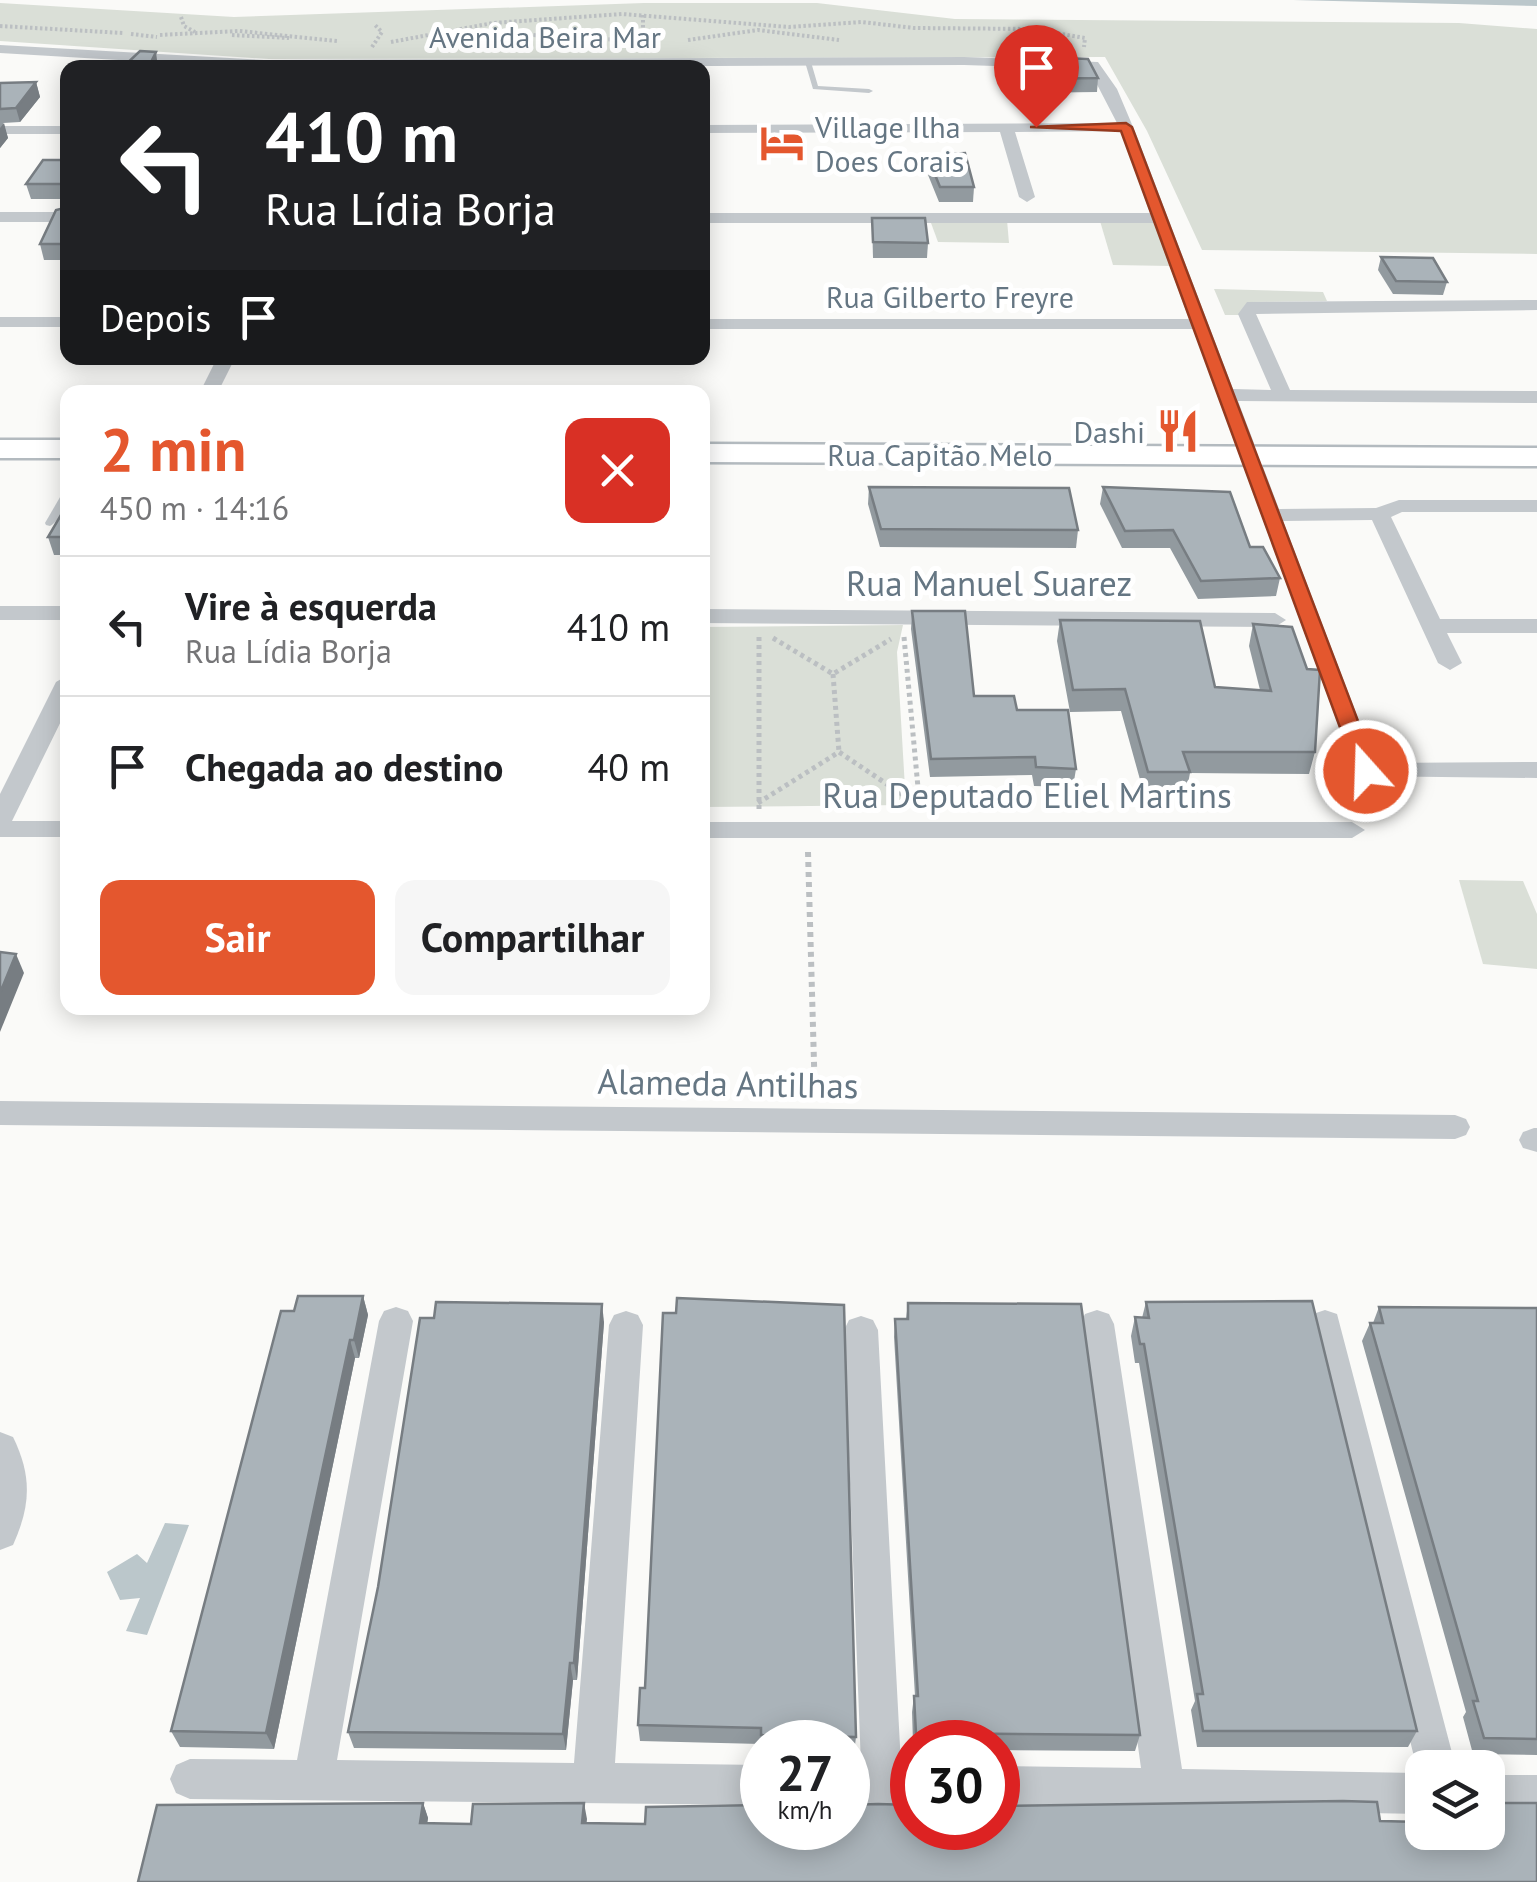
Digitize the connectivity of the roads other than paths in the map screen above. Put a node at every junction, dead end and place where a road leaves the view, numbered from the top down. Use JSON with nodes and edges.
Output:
{"nodes":[{"id":1,"x":0,"y":49,"type":"edge"},
{"id":2,"x":180,"y":60,"type":"edge"},
{"id":3,"x":808,"y":62,"type":"junction"},
{"id":4,"x":710,"y":63,"type":"edge"},
{"id":5,"x":869,"y":91,"type":"dead end"},
{"id":6,"x":1006,"y":127,"type":"junction"},
{"id":7,"x":1126,"y":127,"type":"junction"},
{"id":8,"x":710,"y":129,"type":"edge"},
{"id":9,"x":0,"y":130,"type":"edge"},
{"id":10,"x":60,"y":130,"type":"edge"},
{"id":11,"x":1027,"y":197,"type":"dead end"},
{"id":12,"x":0,"y":217,"type":"edge"},
{"id":13,"x":60,"y":217,"type":"edge"},
{"id":14,"x":710,"y":218,"type":"edge"},
{"id":15,"x":1160,"y":218,"type":"junction"},
{"id":16,"x":1537,"y":306,"type":"edge"},
{"id":17,"x":0,"y":322,"type":"edge"},
{"id":18,"x":60,"y":322,"type":"edge"},
{"id":19,"x":710,"y":324,"type":"edge"},
{"id":20,"x":1197,"y":324,"type":"junction"},
{"id":21,"x":1283,"y":395,"type":"junction"},
{"id":22,"x":1224,"y":396,"type":"junction"},
{"id":23,"x":1537,"y":397,"type":"edge"},
{"id":24,"x":0,"y":449,"type":"edge"},
{"id":25,"x":60,"y":449,"type":"edge"},
{"id":26,"x":710,"y":453,"type":"edge"},
{"id":27,"x":1248,"y":455,"type":"junction"},
{"id":28,"x":1537,"y":457,"type":"edge"},
{"id":29,"x":60,"y":505,"type":"edge"},
{"id":30,"x":1537,"y":506,"type":"edge"},
{"id":31,"x":1379,"y":514,"type":"junction"},
{"id":32,"x":1271,"y":515,"type":"junction"},
{"id":33,"x":50,"y":522,"type":"dead end"},
{"id":34,"x":0,"y":612,"type":"edge"},
{"id":35,"x":60,"y":613,"type":"edge"},
{"id":36,"x":710,"y":616,"type":"edge"},
{"id":37,"x":1275,"y":620,"type":"dead end"},
{"id":38,"x":1432,"y":626,"type":"junction"},
{"id":39,"x":1537,"y":626,"type":"edge"},
{"id":40,"x":1450,"y":662,"type":"dead end"},
{"id":41,"x":60,"y":698,"type":"edge"},
{"id":42,"x":1537,"y":770,"type":"edge"},
{"id":43,"x":0,"y":820,"type":"edge"},
{"id":44,"x":0,"y":828,"type":"edge"},
{"id":45,"x":60,"y":829,"type":"edge"},
{"id":46,"x":710,"y":830,"type":"edge"},
{"id":47,"x":1352,"y":830,"type":"dead end"},
{"id":48,"x":0,"y":1113,"type":"edge"},
{"id":49,"x":1455,"y":1127,"type":"dead end"},
{"id":50,"x":396,"y":1322,"type":"dead end"},
{"id":51,"x":1097,"y":1324,"type":"dead end"},
{"id":52,"x":1325,"y":1324,"type":"dead end"},
{"id":53,"x":626,"y":1325,"type":"dead end"},
{"id":54,"x":862,"y":1330,"type":"dead end"},
{"id":55,"x":0,"y":1448,"type":"edge"},
{"id":56,"x":0,"y":1534,"type":"edge"},
{"id":57,"x":1432,"y":1750,"type":"edge"},
{"id":58,"x":190,"y":1779,"type":"dead end"},
{"id":59,"x":312,"y":1781,"type":"junction"},
{"id":60,"x":593,"y":1785,"type":"junction"},
{"id":61,"x":740,"y":1785,"type":"edge"},
{"id":62,"x":881,"y":1785,"type":"edge"},
{"id":63,"x":1020,"y":1786,"type":"edge"},
{"id":64,"x":1164,"y":1787,"type":"junction"},
{"id":65,"x":1405,"y":1794,"type":"edge"},
{"id":66,"x":1505,"y":1795,"type":"edge"},
{"id":67,"x":1537,"y":1795,"type":"edge"}],
"edges":[{"from":1,"to":2,"type":"street","name":"Avenida Beira Mar"},
{"from":3,"to":4,"type":"street","name":"Avenida Beira Mar"},
{"from":3,"to":5,"type":"lane"},
{"from":3,"to":7,"type":"street","name":"Avenida Beira Mar"},
{"from":6,"to":7,"type":"street"},
{"from":6,"to":8,"type":"street"},
{"from":6,"to":11,"type":"street"},
{"from":7,"to":15,"type":"street"},
{"from":9,"to":10,"type":"street"},
{"from":12,"to":13,"type":"street"},
{"from":14,"to":15,"type":"street"},
{"from":15,"to":20,"type":"street"},
{"from":16,"to":21,"type":"street"},
{"from":17,"to":18,"type":"street"},
{"from":19,"to":20,"type":"street","name":"Rua Gilberto Freyre"},
{"from":20,"to":22,"type":"street"},
{"from":21,"to":22,"type":"street"},
{"from":21,"to":23,"type":"street"},
{"from":22,"to":27,"type":"street"},
{"from":24,"to":25,"type":"main road"},
{"from":26,"to":27,"type":"main road","name":"Rua Capitão Melo"},
{"from":27,"to":28,"type":"main road","name":"Rua Capitão Melo"},
{"from":27,"to":32,"type":"street"},
{"from":29,"to":33,"type":"lane"},
{"from":30,"to":31,"type":"street"},
{"from":31,"to":32,"type":"street"},
{"from":31,"to":38,"type":"street"},
{"from":32,"to":42,"type":"street"},
{"from":34,"to":35,"type":"street"},
{"from":36,"to":37,"type":"street","name":"Rua Manuel Suarez"},
{"from":38,"to":39,"type":"street"},
{"from":38,"to":40,"type":"street"},
{"from":41,"to":43,"type":"street"},
{"from":44,"to":45,"type":"street"},
{"from":46,"to":47,"type":"street","name":"Rua Deputado Eliel Martins"},
{"from":48,"to":49,"type":"street","name":"Alameda Antilhas"},
{"from":50,"to":59,"type":"street"},
{"from":51,"to":64,"type":"street"},
{"from":52,"to":57,"type":"street"},
{"from":53,"to":60,"type":"street"},
{"from":54,"to":62,"type":"street"},
{"from":55,"to":56,"type":"street"},
{"from":58,"to":59,"type":"street"},
{"from":59,"to":60,"type":"street"},
{"from":60,"to":61,"type":"street"},
{"from":63,"to":64,"type":"street"},
{"from":64,"to":65,"type":"street"},
{"from":66,"to":67,"type":"street"}]}
